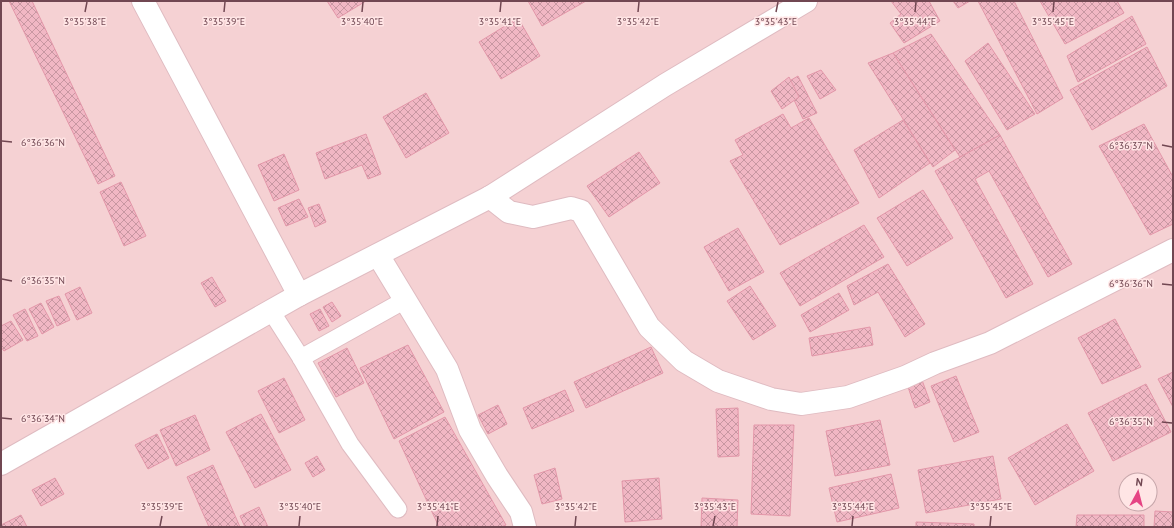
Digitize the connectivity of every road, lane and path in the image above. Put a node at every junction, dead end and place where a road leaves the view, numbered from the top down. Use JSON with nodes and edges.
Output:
{"nodes":[{"id":1,"x":143,"y":1,"type":"edge"},
{"id":2,"x":806,"y":1,"type":"edge"},
{"id":3,"x":490,"y":197,"type":"junction"},
{"id":4,"x":1173,"y":250,"type":"edge"},
{"id":5,"x":378,"y":254,"type":"junction"},
{"id":6,"x":299,"y":295,"type":"junction"},
{"id":7,"x":405,"y":300,"type":"junction"},
{"id":8,"x":271,"y":311,"type":"junction"},
{"id":9,"x":301,"y":358,"type":"junction"},
{"id":10,"x":1,"y":464,"type":"edge"},
{"id":11,"x":398,"y":509,"type":"dead end"},
{"id":12,"x":525,"y":527,"type":"edge"}],
"edges":[{"from":1,"to":6,"type":"street"},
{"from":2,"to":3,"type":"street"},
{"from":3,"to":4,"type":"street"},
{"from":3,"to":5,"type":"street"},
{"from":5,"to":6,"type":"street"},
{"from":5,"to":7,"type":"street"},
{"from":6,"to":8,"type":"street"},
{"from":7,"to":9,"type":"lane"},
{"from":7,"to":12,"type":"street"},
{"from":8,"to":9,"type":"lane"},
{"from":8,"to":10,"type":"street"},
{"from":9,"to":11,"type":"lane"}]}
